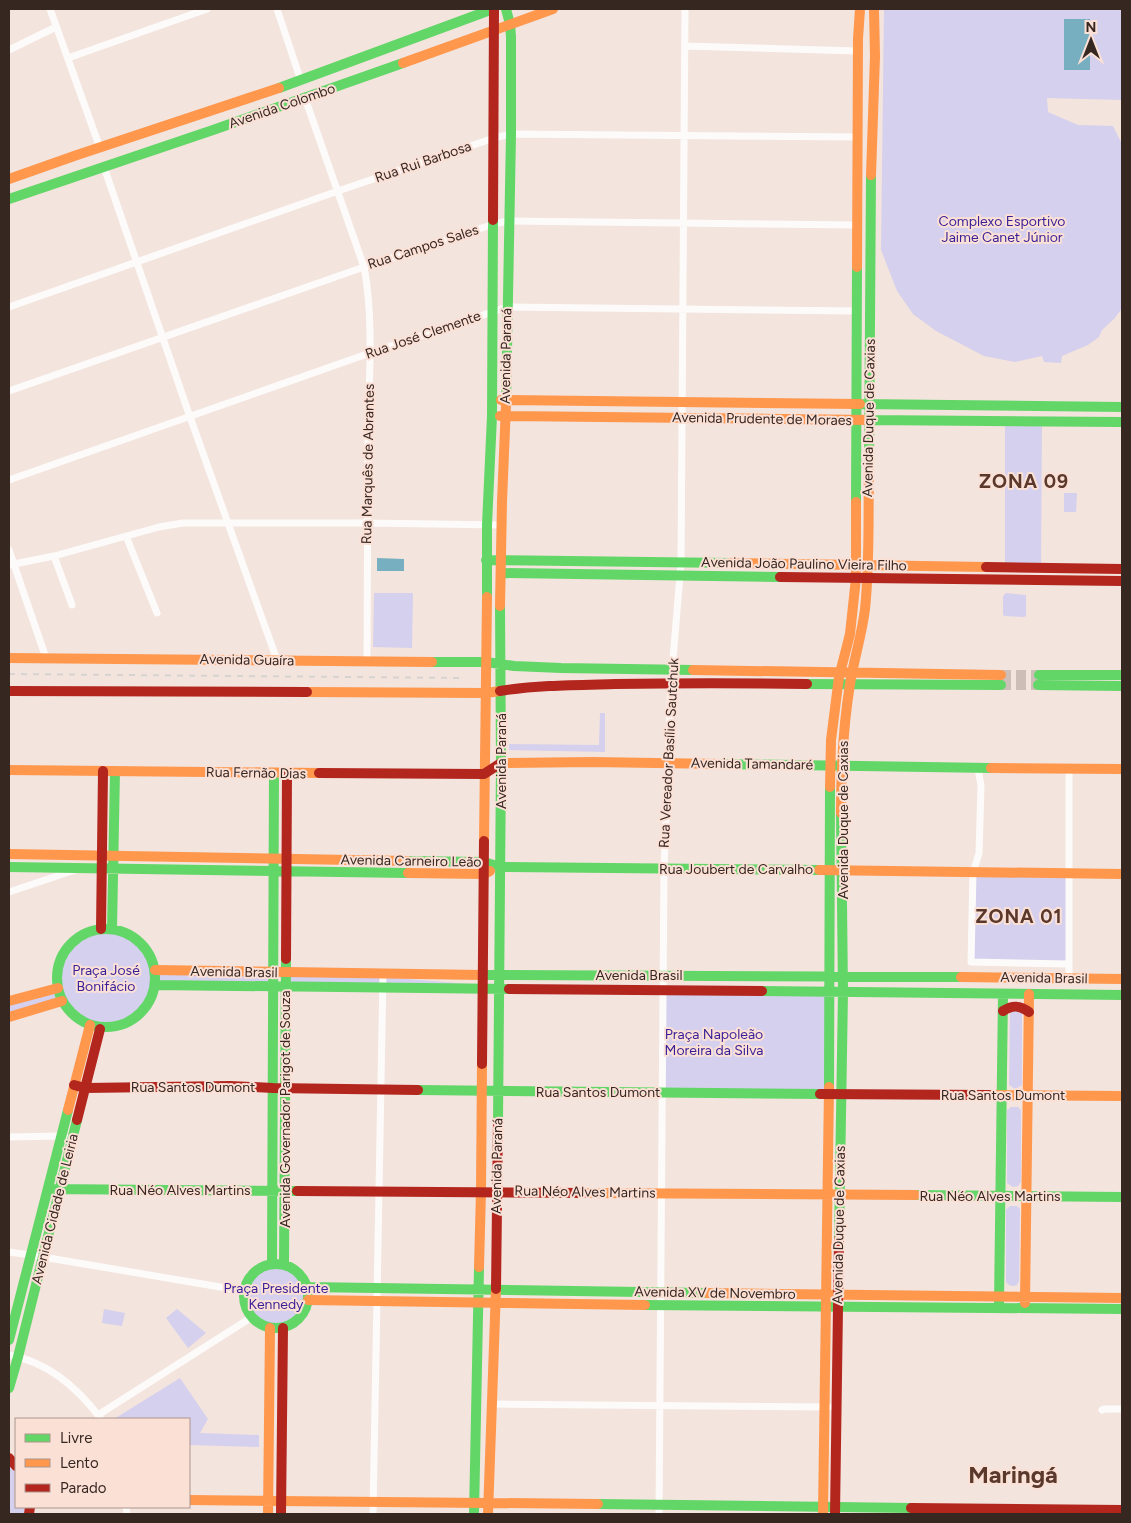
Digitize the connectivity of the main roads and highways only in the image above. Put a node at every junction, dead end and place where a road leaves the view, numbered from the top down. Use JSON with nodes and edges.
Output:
{"nodes":[{"id":1,"x":494,"y":9,"type":"edge"},
{"id":2,"x":506,"y":9,"type":"edge"},
{"id":3,"x":553,"y":9,"type":"edge"},
{"id":4,"x":860,"y":9,"type":"edge"},
{"id":5,"x":874,"y":9,"type":"edge"},
{"id":6,"x":510,"y":24,"type":"junction"},
{"id":7,"x":495,"y":29,"type":"junction"},
{"id":8,"x":858,"y":40,"type":"junction"},
{"id":9,"x":511,"y":46,"type":"junction"},
{"id":10,"x":494,"y":47,"type":"junction"},
{"id":11,"x":368,"y":56,"type":"junction"},
{"id":12,"x":874,"y":56,"type":"junction"},
{"id":13,"x":343,"y":84,"type":"junction"},
{"id":14,"x":241,"y":101,"type":"junction"},
{"id":15,"x":195,"y":117,"type":"junction"},
{"id":16,"x":213,"y":130,"type":"junction"},
{"id":17,"x":174,"y":142,"type":"junction"},
{"id":18,"x":77,"y":155,"type":"junction"},
{"id":19,"x":9,"y":179,"type":"edge"},
{"id":20,"x":494,"y":182,"type":"junction"},
{"id":21,"x":40,"y":188,"type":"junction"},
{"id":22,"x":9,"y":199,"type":"edge"},
{"id":23,"x":509,"y":202,"type":"junction"},
{"id":24,"x":508,"y":249,"type":"junction"},
{"id":25,"x":493,"y":268,"type":"junction"},
{"id":26,"x":492,"y":356,"type":"junction"},
{"id":27,"x":506,"y":375,"type":"junction"},
{"id":28,"x":492,"y":399,"type":"junction"},
{"id":29,"x":506,"y":400,"type":"junction"},
{"id":30,"x":856,"y":404,"type":"junction"},
{"id":31,"x":870,"y":404,"type":"junction"},
{"id":32,"x":1122,"y":407,"type":"edge"},
{"id":33,"x":492,"y":416,"type":"junction"},
{"id":34,"x":506,"y":416,"type":"junction"},
{"id":35,"x":856,"y":420,"type":"junction"},
{"id":36,"x":869,"y":420,"type":"junction"},
{"id":37,"x":1122,"y":422,"type":"edge"},
{"id":38,"x":489,"y":480,"type":"junction"},
{"id":39,"x":502,"y":502,"type":"junction"},
{"id":40,"x":486,"y":560,"type":"junction"},
{"id":41,"x":502,"y":560,"type":"junction"},
{"id":42,"x":857,"y":565,"type":"junction"},
{"id":43,"x":868,"y":565,"type":"junction"},
{"id":44,"x":1122,"y":569,"type":"edge"},
{"id":45,"x":501,"y":573,"type":"junction"},
{"id":46,"x":856,"y":578,"type":"junction"},
{"id":47,"x":868,"y":578,"type":"junction"},
{"id":48,"x":1122,"y":581,"type":"edge"},
{"id":49,"x":865,"y":611,"type":"junction"},
{"id":50,"x":487,"y":614,"type":"junction"},
{"id":51,"x":500,"y":630,"type":"junction"},
{"id":52,"x":850,"y":634,"type":"junction"},
{"id":53,"x":9,"y":658,"type":"edge"},
{"id":54,"x":486,"y":662,"type":"junction"},
{"id":55,"x":500,"y":664,"type":"junction"},
{"id":56,"x":852,"y":673,"type":"junction"},
{"id":57,"x":1122,"y":675,"type":"edge"},
{"id":58,"x":839,"y":679,"type":"junction"},
{"id":59,"x":850,"y":684,"type":"junction"},
{"id":60,"x":1122,"y":686,"type":"edge"},
{"id":61,"x":9,"y":690,"type":"edge"},
{"id":62,"x":500,"y":691,"type":"junction"},
{"id":63,"x":486,"y":693,"type":"junction"},
{"id":64,"x":835,"y":708,"type":"junction"},
{"id":65,"x":501,"y":721,"type":"junction"},
{"id":66,"x":844,"y":725,"type":"junction"},
{"id":67,"x":485,"y":735,"type":"junction"},
{"id":68,"x":501,"y":763,"type":"junction"},
{"id":69,"x":836,"y":766,"type":"junction"},
{"id":70,"x":1122,"y":768,"type":"edge"},
{"id":71,"x":9,"y":770,"type":"edge"},
{"id":72,"x":103,"y":771,"type":"junction"},
{"id":73,"x":115,"y":771,"type":"junction"},
{"id":74,"x":274,"y":773,"type":"junction"},
{"id":75,"x":287,"y":773,"type":"junction"},
{"id":76,"x":484,"y":774,"type":"junction"},
{"id":77,"x":841,"y":805,"type":"junction"},
{"id":78,"x":484,"y":812,"type":"junction"},
{"id":79,"x":830,"y":829,"type":"junction"},
{"id":80,"x":500,"y":831,"type":"junction"},
{"id":81,"x":9,"y":854,"type":"edge"},
{"id":82,"x":102,"y":855,"type":"junction"},
{"id":83,"x":114,"y":856,"type":"junction"},
{"id":84,"x":205,"y":857,"type":"junction"},
{"id":85,"x":274,"y":859,"type":"junction"},
{"id":86,"x":287,"y":859,"type":"junction"},
{"id":87,"x":484,"y":862,"type":"junction"},
{"id":88,"x":9,"y":867,"type":"edge"},
{"id":89,"x":102,"y":867,"type":"junction"},
{"id":90,"x":114,"y":867,"type":"junction"},
{"id":91,"x":500,"y":867,"type":"junction"},
{"id":92,"x":204,"y":869,"type":"junction"},
{"id":93,"x":274,"y":870,"type":"junction"},
{"id":94,"x":287,"y":870,"type":"junction"},
{"id":95,"x":829,"y":870,"type":"junction"},
{"id":96,"x":842,"y":870,"type":"junction"},
{"id":97,"x":484,"y":874,"type":"junction"},
{"id":98,"x":1122,"y":874,"type":"edge"},
{"id":99,"x":829,"y":900,"type":"junction"},
{"id":100,"x":499,"y":903,"type":"junction"},
{"id":101,"x":483,"y":918,"type":"junction"},
{"id":102,"x":842,"y":924,"type":"junction"},
{"id":103,"x":101,"y":929,"type":"junction"},
{"id":104,"x":112,"y":929,"type":"junction"},
{"id":105,"x":155,"y":970,"type":"junction"},
{"id":106,"x":273,"y":973,"type":"junction"},
{"id":107,"x":286,"y":973,"type":"junction"},
{"id":108,"x":482,"y":975,"type":"junction"},
{"id":109,"x":498,"y":975,"type":"junction"},
{"id":110,"x":830,"y":976,"type":"junction"},
{"id":111,"x":843,"y":976,"type":"junction"},
{"id":112,"x":1122,"y":979,"type":"edge"},
{"id":113,"x":155,"y":985,"type":"junction"},
{"id":114,"x":273,"y":986,"type":"junction"},
{"id":115,"x":286,"y":987,"type":"junction"},
{"id":116,"x":58,"y":988,"type":"junction"},
{"id":117,"x":482,"y":989,"type":"junction"},
{"id":118,"x":498,"y":989,"type":"junction"},
{"id":119,"x":830,"y":992,"type":"junction"},
{"id":120,"x":842,"y":992,"type":"junction"},
{"id":121,"x":1003,"y":994,"type":"junction"},
{"id":122,"x":1029,"y":994,"type":"junction"},
{"id":123,"x":1122,"y":995,"type":"edge"},
{"id":124,"x":9,"y":1001,"type":"edge"},
{"id":125,"x":62,"y":1001,"type":"junction"},
{"id":126,"x":498,"y":1011,"type":"junction"},
{"id":127,"x":1003,"y":1011,"type":"junction"},
{"id":128,"x":1029,"y":1012,"type":"junction"},
{"id":129,"x":9,"y":1016,"type":"edge"},
{"id":130,"x":90,"y":1025,"type":"junction"},
{"id":131,"x":100,"y":1029,"type":"junction"},
{"id":132,"x":842,"y":1031,"type":"junction"},
{"id":133,"x":482,"y":1035,"type":"junction"},
{"id":134,"x":829,"y":1052,"type":"junction"},
{"id":135,"x":74,"y":1085,"type":"junction"},
{"id":136,"x":85,"y":1088,"type":"junction"},
{"id":137,"x":273,"y":1088,"type":"junction"},
{"id":138,"x":285,"y":1088,"type":"junction"},
{"id":139,"x":482,"y":1091,"type":"junction"},
{"id":140,"x":498,"y":1091,"type":"junction"},
{"id":141,"x":828,"y":1094,"type":"junction"},
{"id":142,"x":840,"y":1095,"type":"junction"},
{"id":143,"x":1001,"y":1095,"type":"junction"},
{"id":144,"x":1028,"y":1095,"type":"junction"},
{"id":145,"x":1122,"y":1096,"type":"edge"},
{"id":146,"x":481,"y":1115,"type":"junction"},
{"id":147,"x":497,"y":1135,"type":"junction"},
{"id":148,"x":827,"y":1138,"type":"junction"},
{"id":149,"x":840,"y":1157,"type":"junction"},
{"id":150,"x":48,"y":1189,"type":"junction"},
{"id":151,"x":59,"y":1190,"type":"junction"},
{"id":152,"x":272,"y":1190,"type":"junction"},
{"id":153,"x":284,"y":1190,"type":"junction"},
{"id":154,"x":481,"y":1191,"type":"junction"},
{"id":155,"x":497,"y":1192,"type":"junction"},
{"id":156,"x":826,"y":1194,"type":"junction"},
{"id":157,"x":839,"y":1194,"type":"junction"},
{"id":158,"x":1000,"y":1196,"type":"junction"},
{"id":159,"x":1027,"y":1196,"type":"junction"},
{"id":160,"x":1122,"y":1197,"type":"edge"},
{"id":161,"x":839,"y":1234,"type":"junction"},
{"id":162,"x":496,"y":1242,"type":"junction"},
{"id":163,"x":826,"y":1252,"type":"junction"},
{"id":164,"x":479,"y":1263,"type":"junction"},
{"id":165,"x":272,"y":1264,"type":"junction"},
{"id":166,"x":284,"y":1265,"type":"junction"},
{"id":167,"x":307,"y":1287,"type":"junction"},
{"id":168,"x":479,"y":1289,"type":"junction"},
{"id":169,"x":496,"y":1290,"type":"junction"},
{"id":170,"x":826,"y":1295,"type":"junction"},
{"id":171,"x":838,"y":1295,"type":"junction"},
{"id":172,"x":1122,"y":1298,"type":"edge"},
{"id":173,"x":308,"y":1300,"type":"junction"},
{"id":174,"x":478,"y":1302,"type":"junction"},
{"id":175,"x":495,"y":1302,"type":"junction"},
{"id":176,"x":999,"y":1302,"type":"junction"},
{"id":177,"x":1025,"y":1302,"type":"junction"},
{"id":178,"x":826,"y":1307,"type":"junction"},
{"id":179,"x":838,"y":1308,"type":"junction"},
{"id":180,"x":1122,"y":1309,"type":"edge"},
{"id":181,"x":270,"y":1328,"type":"junction"},
{"id":182,"x":283,"y":1328,"type":"junction"},
{"id":183,"x":825,"y":1334,"type":"junction"},
{"id":184,"x":9,"y":1340,"type":"edge"},
{"id":185,"x":13,"y":1356,"type":"edge"},
{"id":186,"x":837,"y":1357,"type":"junction"},
{"id":187,"x":9,"y":1388,"type":"edge"},
{"id":188,"x":476,"y":1392,"type":"junction"},
{"id":189,"x":491,"y":1417,"type":"junction"},
{"id":190,"x":491,"y":1434,"type":"junction"},
{"id":191,"x":836,"y":1444,"type":"junction"},
{"id":192,"x":475,"y":1450,"type":"junction"},
{"id":193,"x":824,"y":1464,"type":"junction"},
{"id":194,"x":190,"y":1500,"type":"edge"},
{"id":195,"x":268,"y":1501,"type":"junction"},
{"id":196,"x":281,"y":1501,"type":"junction"},
{"id":197,"x":474,"y":1509,"type":"edge"},
{"id":198,"x":488,"y":1509,"type":"edge"},
{"id":199,"x":659,"y":1510,"type":"edge"},
{"id":200,"x":712,"y":1510,"type":"edge"},
{"id":201,"x":823,"y":1510,"type":"edge"},
{"id":202,"x":835,"y":1510,"type":"edge"},
{"id":203,"x":1122,"y":1510,"type":"edge"},
{"id":204,"x":268,"y":1514,"type":"edge"},
{"id":205,"x":280,"y":1514,"type":"edge"}],
"edges":[{"from":1,"to":7,"type":"main road","name":"Avenida Paraná"},
{"from":1,"to":11,"type":"main road","name":"Avenida Colombo"},
{"from":2,"to":6,"type":"main road","name":"Avenida Paraná"},
{"from":3,"to":6,"type":"main road","name":"Avenida Colombo"},
{"from":4,"to":8,"type":"main road","name":"Avenida Duque de Caxias"},
{"from":5,"to":12,"type":"main road","name":"Avenida Duque de Caxias"},
{"from":6,"to":7,"type":"main road","name":"Avenida Colombo"},
{"from":6,"to":9,"type":"main road","name":"Avenida Paraná"},
{"from":7,"to":10,"type":"main road","name":"Avenida Paraná"},
{"from":7,"to":13,"type":"main road","name":"Avenida Colombo"},
{"from":8,"to":12,"type":"main road"},
{"from":8,"to":30,"type":"main road","name":"Avenida Duque de Caxias"},
{"from":9,"to":10,"type":"main road"},
{"from":9,"to":23,"type":"main road","name":"Avenida Paraná"},
{"from":10,"to":20,"type":"main road","name":"Avenida Paraná"},
{"from":11,"to":13,"type":"main road"},
{"from":11,"to":14,"type":"main road","name":"Avenida Colombo"},
{"from":12,"to":31,"type":"main road","name":"Avenida Duque de Caxias"},
{"from":13,"to":16,"type":"main road","name":"Avenida Colombo"},
{"from":14,"to":15,"type":"main road","name":"Avenida Colombo"},
{"from":14,"to":16,"type":"main road"},
{"from":15,"to":17,"type":"main road"},
{"from":15,"to":18,"type":"main road","name":"Avenida Colombo"},
{"from":16,"to":17,"type":"main road","name":"Avenida Colombo"},
{"from":17,"to":21,"type":"main road","name":"Avenida Colombo"},
{"from":18,"to":19,"type":"main road","name":"Avenida Colombo"},
{"from":18,"to":21,"type":"main road"},
{"from":20,"to":23,"type":"main road"},
{"from":20,"to":25,"type":"main road","name":"Avenida Paraná"},
{"from":21,"to":22,"type":"main road","name":"Avenida Colombo"},
{"from":23,"to":24,"type":"main road","name":"Avenida Paraná"},
{"from":24,"to":25,"type":"main road"},
{"from":24,"to":27,"type":"main road","name":"Avenida Paraná"},
{"from":25,"to":26,"type":"main road","name":"Avenida Paraná"},
{"from":26,"to":27,"type":"main road"},
{"from":26,"to":28,"type":"main road","name":"Avenida Paraná"},
{"from":27,"to":29,"type":"main road","name":"Avenida Paraná"},
{"from":28,"to":29,"type":"main road","name":"Avenida Prudente de Moraes"},
{"from":28,"to":33,"type":"main road","name":"Avenida Paraná"},
{"from":29,"to":30,"type":"main road","name":"Avenida Prudente de Moraes"},
{"from":29,"to":34,"type":"main road","name":"Avenida Paraná"},
{"from":30,"to":31,"type":"main road","name":"Avenida Prudente de Moraes"},
{"from":30,"to":35,"type":"main road","name":"Avenida Duque de Caxias"},
{"from":31,"to":32,"type":"main road","name":"Avenida Prudente de Moraes"},
{"from":31,"to":36,"type":"main road","name":"Avenida Duque de Caxias"},
{"from":33,"to":34,"type":"main road","name":"Avenida Prudente de Moraes"},
{"from":33,"to":38,"type":"main road","name":"Avenida Paraná"},
{"from":34,"to":35,"type":"main road","name":"Avenida Prudente de Moraes"},
{"from":34,"to":39,"type":"main road","name":"Avenida Paraná"},
{"from":35,"to":36,"type":"main road","name":"Avenida Prudente de Moraes"},
{"from":35,"to":42,"type":"main road","name":"Avenida Duque de Caxias"},
{"from":36,"to":37,"type":"main road","name":"Avenida Prudente de Moraes"},
{"from":36,"to":43,"type":"main road","name":"Avenida Duque de Caxias"},
{"from":38,"to":39,"type":"main road"},
{"from":38,"to":40,"type":"main road","name":"Avenida Paraná"},
{"from":39,"to":41,"type":"main road","name":"Avenida Paraná"},
{"from":40,"to":41,"type":"main road","name":"Avenida João Paulino Vieira Filho"},
{"from":40,"to":50,"type":"main road","name":"Avenida Paraná"},
{"from":41,"to":42,"type":"main road","name":"Avenida João Paulino Vieira Filho"},
{"from":41,"to":45,"type":"main road","name":"Avenida Paraná"},
{"from":42,"to":43,"type":"main road","name":"Avenida João Paulino Vieira Filho"},
{"from":42,"to":46,"type":"main road","name":"Avenida Duque de Caxias"},
{"from":43,"to":44,"type":"main road","name":"Avenida João Paulino Vieira Filho"},
{"from":43,"to":47,"type":"main road","name":"Avenida Duque de Caxias"},
{"from":45,"to":46,"type":"main road","name":"Avenida João Paulino Vieira Filho"},
{"from":45,"to":51,"type":"main road","name":"Avenida Paraná"},
{"from":46,"to":47,"type":"main road","name":"Avenida João Paulino Vieira Filho"},
{"from":46,"to":52,"type":"main road","name":"Avenida Duque de Caxias"},
{"from":47,"to":48,"type":"main road","name":"Avenida João Paulino Vieira Filho"},
{"from":47,"to":49,"type":"main road","name":"Avenida Duque de Caxias"},
{"from":49,"to":52,"type":"main road"},
{"from":49,"to":56,"type":"main road","name":"Avenida Duque de Caxias"},
{"from":50,"to":51,"type":"main road"},
{"from":50,"to":54,"type":"main road","name":"Avenida Paraná"},
{"from":51,"to":55,"type":"main road","name":"Avenida Paraná"},
{"from":52,"to":58,"type":"main road","name":"Avenida Duque de Caxias"},
{"from":53,"to":54,"type":"main road","name":"Avenida Guaíra"},
{"from":54,"to":55,"type":"main road","name":"Avenida Guaíra"},
{"from":54,"to":63,"type":"main road","name":"Avenida Paraná"},
{"from":55,"to":58,"type":"main road","name":"Avenida Guaíra"},
{"from":55,"to":62,"type":"main road","name":"Avenida Paraná"},
{"from":56,"to":58,"type":"main road"},
{"from":56,"to":59,"type":"main road","name":"Avenida Duque de Caxias"},
{"from":56,"to":59,"type":"main road"},
{"from":57,"to":60,"type":"main road"},
{"from":58,"to":59,"type":"main road"},
{"from":58,"to":62,"type":"main road"},
{"from":58,"to":64,"type":"main road","name":"Avenida Duque de Caxias"},
{"from":59,"to":66,"type":"main road","name":"Avenida Duque de Caxias"},
{"from":61,"to":63,"type":"main road"},
{"from":62,"to":63,"type":"main road"},
{"from":62,"to":65,"type":"main road","name":"Avenida Paraná"},
{"from":63,"to":67,"type":"main road","name":"Avenida Paraná"},
{"from":64,"to":66,"type":"main road"},
{"from":64,"to":69,"type":"main road","name":"Avenida Duque de Caxias"},
{"from":65,"to":67,"type":"main road"},
{"from":65,"to":68,"type":"main road","name":"Avenida Paraná"},
{"from":66,"to":69,"type":"main road","name":"Avenida Duque de Caxias"},
{"from":67,"to":76,"type":"main road","name":"Avenida Paraná"},
{"from":68,"to":69,"type":"main road","name":"Avenida Tamandaré"},
{"from":68,"to":76,"type":"main road"},
{"from":68,"to":80,"type":"main road","name":"Avenida Paraná"},
{"from":69,"to":70,"type":"main road","name":"Avenida Tamandaré"},
{"from":69,"to":77,"type":"main road","name":"Avenida Duque de Caxias"},
{"from":69,"to":79,"type":"main road","name":"Avenida Duque de Caxias"},
{"from":71,"to":72,"type":"main road","name":"Rua Fernão Dias"},
{"from":72,"to":73,"type":"main road","name":"Rua Fernão Dias"},
{"from":72,"to":82,"type":"main road"},
{"from":73,"to":74,"type":"main road","name":"Rua Fernão Dias"},
{"from":73,"to":83,"type":"main road"},
{"from":74,"to":75,"type":"main road","name":"Rua Fernão Dias"},
{"from":74,"to":85,"type":"main road","name":"Avenida Governador Parigot de Souza"},
{"from":75,"to":76,"type":"main road","name":"Rua Fernão Dias"},
{"from":75,"to":86,"type":"main road","name":"Avenida Governador Parigot de Souza"},
{"from":76,"to":78,"type":"main road","name":"Avenida Paraná"},
{"from":77,"to":79,"type":"main road"},
{"from":77,"to":96,"type":"main road","name":"Avenida Duque de Caxias"},
{"from":78,"to":80,"type":"main road"},
{"from":78,"to":87,"type":"main road","name":"Avenida Paraná"},
{"from":79,"to":95,"type":"main road","name":"Avenida Duque de Caxias"},
{"from":80,"to":91,"type":"main road","name":"Avenida Paraná"},
{"from":81,"to":82,"type":"main road","name":"Avenida Carneiro Leão"},
{"from":82,"to":83,"type":"main road","name":"Avenida Carneiro Leão"},
{"from":82,"to":89,"type":"main road"},
{"from":83,"to":84,"type":"main road","name":"Avenida Carneiro Leão"},
{"from":83,"to":90,"type":"main road"},
{"from":84,"to":85,"type":"main road","name":"Avenida Carneiro Leão"},
{"from":84,"to":92,"type":"main road"},
{"from":85,"to":86,"type":"main road","name":"Avenida Carneiro Leão"},
{"from":85,"to":93,"type":"main road","name":"Avenida Governador Parigot de Souza"},
{"from":86,"to":87,"type":"main road","name":"Avenida Carneiro Leão"},
{"from":86,"to":94,"type":"main road","name":"Avenida Governador Parigot de Souza"},
{"from":87,"to":91,"type":"main road","name":"Avenida Carneiro Leão"},
{"from":87,"to":97,"type":"main road","name":"Avenida Paraná"},
{"from":88,"to":89,"type":"main road","name":"Avenida Carneiro Leão"},
{"from":89,"to":90,"type":"main road","name":"Avenida Carneiro Leão"},
{"from":89,"to":103,"type":"main road"},
{"from":90,"to":92,"type":"main road","name":"Avenida Carneiro Leão"},
{"from":90,"to":104,"type":"main road"},
{"from":91,"to":95,"type":"main road","name":"Rua Joubert de Carvalho"},
{"from":91,"to":97,"type":"main road","name":"Avenida Carneiro Leão"},
{"from":91,"to":100,"type":"main road","name":"Avenida Paraná"},
{"from":92,"to":93,"type":"main road","name":"Avenida Carneiro Leão"},
{"from":93,"to":94,"type":"main road","name":"Avenida Carneiro Leão"},
{"from":93,"to":106,"type":"main road","name":"Avenida Governador Parigot de Souza"},
{"from":94,"to":97,"type":"main road","name":"Avenida Carneiro Leão"},
{"from":94,"to":107,"type":"main road","name":"Avenida Governador Parigot de Souza"},
{"from":95,"to":96,"type":"main road","name":"Rua Joubert de Carvalho"},
{"from":95,"to":99,"type":"main road","name":"Avenida Duque de Caxias"},
{"from":96,"to":98,"type":"main road","name":"Rua Joubert de Carvalho"},
{"from":96,"to":102,"type":"main road","name":"Avenida Duque de Caxias"},
{"from":97,"to":101,"type":"main road","name":"Avenida Paraná"},
{"from":99,"to":102,"type":"main road"},
{"from":99,"to":110,"type":"main road","name":"Avenida Duque de Caxias"},
{"from":100,"to":101,"type":"main road"},
{"from":100,"to":109,"type":"main road","name":"Avenida Paraná"},
{"from":101,"to":108,"type":"main road","name":"Avenida Paraná"},
{"from":102,"to":111,"type":"main road","name":"Avenida Duque de Caxias"},
{"from":103,"to":104,"type":"main road"},
{"from":103,"to":116,"type":"main road"},
{"from":104,"to":105,"type":"main road"},
{"from":105,"to":106,"type":"main road","name":"Avenida Brasil"},
{"from":105,"to":113,"type":"main road"},
{"from":106,"to":107,"type":"main road","name":"Avenida Brasil"},
{"from":106,"to":114,"type":"main road","name":"Avenida Governador Parigot de Souza"},
{"from":107,"to":108,"type":"main road","name":"Avenida Brasil"},
{"from":107,"to":115,"type":"main road","name":"Avenida Governador Parigot de Souza"},
{"from":108,"to":109,"type":"main road","name":"Avenida Brasil"},
{"from":108,"to":117,"type":"main road","name":"Avenida Paraná"},
{"from":109,"to":110,"type":"main road","name":"Avenida Brasil"},
{"from":109,"to":118,"type":"main road","name":"Avenida Paraná"},
{"from":110,"to":111,"type":"main road","name":"Avenida Brasil"},
{"from":110,"to":119,"type":"main road","name":"Avenida Duque de Caxias"},
{"from":111,"to":112,"type":"main road","name":"Avenida Brasil"},
{"from":111,"to":120,"type":"main road","name":"Avenida Duque de Caxias"},
{"from":113,"to":114,"type":"main road","name":"Avenida Brasil"},
{"from":113,"to":131,"type":"main road"},
{"from":114,"to":115,"type":"main road","name":"Avenida Brasil"},
{"from":114,"to":137,"type":"main road","name":"Avenida Governador Parigot de Souza"},
{"from":115,"to":117,"type":"main road","name":"Avenida Brasil"},
{"from":115,"to":138,"type":"main road","name":"Avenida Governador Parigot de Souza"},
{"from":116,"to":124,"type":"main road"},
{"from":116,"to":125,"type":"main road"},
{"from":117,"to":118,"type":"main road","name":"Avenida Brasil"},
{"from":117,"to":133,"type":"main road","name":"Avenida Paraná"},
{"from":118,"to":119,"type":"main road","name":"Avenida Brasil"},
{"from":118,"to":126,"type":"main road","name":"Avenida Paraná"},
{"from":119,"to":120,"type":"main road","name":"Avenida Brasil"},
{"from":119,"to":134,"type":"main road","name":"Avenida Duque de Caxias"},
{"from":120,"to":121,"type":"main road","name":"Avenida Brasil"},
{"from":120,"to":132,"type":"main road","name":"Avenida Duque de Caxias"},
{"from":121,"to":122,"type":"main road","name":"Avenida Brasil"},
{"from":121,"to":127,"type":"main road"},
{"from":122,"to":123,"type":"main road","name":"Avenida Brasil"},
{"from":122,"to":128,"type":"main road"},
{"from":125,"to":129,"type":"main road"},
{"from":125,"to":130,"type":"main road"},
{"from":126,"to":133,"type":"main road"},
{"from":126,"to":140,"type":"main road","name":"Avenida Paraná"},
{"from":127,"to":128,"type":"main road"},
{"from":127,"to":143,"type":"main road"},
{"from":128,"to":144,"type":"main road"},
{"from":130,"to":131,"type":"main road"},
{"from":130,"to":135,"type":"main road","name":"Avenida Cidade de Leiria"},
{"from":131,"to":136,"type":"main road","name":"Avenida Cidade de Leiria"},
{"from":132,"to":134,"type":"main road"},
{"from":132,"to":142,"type":"main road","name":"Avenida Duque de Caxias"},
{"from":133,"to":139,"type":"main road","name":"Avenida Paraná"},
{"from":134,"to":141,"type":"main road","name":"Avenida Duque de Caxias"},
{"from":135,"to":136,"type":"main road","name":"Rua Santos Dumont"},
{"from":135,"to":150,"type":"main road","name":"Avenida Cidade de Leiria"},
{"from":136,"to":137,"type":"main road","name":"Rua Santos Dumont"},
{"from":136,"to":151,"type":"main road","name":"Avenida Cidade de Leiria"},
{"from":137,"to":138,"type":"main road","name":"Rua Santos Dumont"},
{"from":137,"to":152,"type":"main road","name":"Avenida Governador Parigot de Souza"},
{"from":138,"to":139,"type":"main road","name":"Rua Santos Dumont"},
{"from":138,"to":153,"type":"main road","name":"Avenida Governador Parigot de Souza"},
{"from":139,"to":140,"type":"main road","name":"Rua Santos Dumont"},
{"from":139,"to":146,"type":"main road","name":"Avenida Paraná"},
{"from":140,"to":141,"type":"main road","name":"Rua Santos Dumont"},
{"from":140,"to":147,"type":"main road","name":"Avenida Paraná"},
{"from":141,"to":142,"type":"main road","name":"Rua Santos Dumont"},
{"from":141,"to":148,"type":"main road","name":"Avenida Duque de Caxias"},
{"from":142,"to":143,"type":"main road","name":"Rua Santos Dumont"},
{"from":142,"to":149,"type":"main road","name":"Avenida Duque de Caxias"},
{"from":143,"to":144,"type":"main road","name":"Rua Santos Dumont"},
{"from":143,"to":158,"type":"main road"},
{"from":144,"to":145,"type":"main road","name":"Rua Santos Dumont"},
{"from":144,"to":159,"type":"main road"},
{"from":146,"to":147,"type":"main road"},
{"from":146,"to":154,"type":"main road","name":"Avenida Paraná"},
{"from":147,"to":155,"type":"main road","name":"Avenida Paraná"},
{"from":148,"to":149,"type":"main road"},
{"from":148,"to":156,"type":"main road","name":"Avenida Duque de Caxias"},
{"from":149,"to":157,"type":"main road","name":"Avenida Duque de Caxias"},
{"from":150,"to":151,"type":"main road","name":"Rua Néo Alves Martins"},
{"from":150,"to":184,"type":"main road","name":"Avenida Cidade de Leiria"},
{"from":151,"to":152,"type":"main road","name":"Rua Néo Alves Martins"},
{"from":151,"to":185,"type":"main road","name":"Avenida Cidade de Leiria"},
{"from":152,"to":153,"type":"main road","name":"Rua Néo Alves Martins"},
{"from":152,"to":165,"type":"main road","name":"Avenida Governador Parigot de Souza"},
{"from":153,"to":154,"type":"main road","name":"Rua Néo Alves Martins"},
{"from":153,"to":166,"type":"main road","name":"Avenida Governador Parigot de Souza"},
{"from":154,"to":155,"type":"main road","name":"Rua Néo Alves Martins"},
{"from":154,"to":164,"type":"main road","name":"Avenida Paraná"},
{"from":155,"to":156,"type":"main road","name":"Rua Néo Alves Martins"},
{"from":155,"to":162,"type":"main road","name":"Avenida Paraná"},
{"from":156,"to":157,"type":"main road","name":"Rua Néo Alves Martins"},
{"from":156,"to":163,"type":"main road","name":"Avenida Duque de Caxias"},
{"from":157,"to":158,"type":"main road","name":"Rua Néo Alves Martins"},
{"from":157,"to":161,"type":"main road","name":"Avenida Duque de Caxias"},
{"from":158,"to":159,"type":"main road","name":"Rua Néo Alves Martins"},
{"from":158,"to":176,"type":"main road"},
{"from":159,"to":160,"type":"main road","name":"Rua Néo Alves Martins"},
{"from":159,"to":177,"type":"main road"},
{"from":161,"to":163,"type":"main road"},
{"from":161,"to":171,"type":"main road","name":"Avenida Duque de Caxias"},
{"from":162,"to":164,"type":"main road"},
{"from":162,"to":169,"type":"main road","name":"Avenida Paraná"},
{"from":163,"to":170,"type":"main road","name":"Avenida Duque de Caxias"},
{"from":164,"to":168,"type":"main road","name":"Avenida Paraná"},
{"from":165,"to":166,"type":"main road"},
{"from":165,"to":181,"type":"main road"},
{"from":166,"to":167,"type":"main road"},
{"from":167,"to":168,"type":"main road","name":"Avenida XV de Novembro"},
{"from":167,"to":173,"type":"main road"},
{"from":168,"to":169,"type":"main road","name":"Avenida XV de Novembro"},
{"from":168,"to":174,"type":"main road","name":"Avenida Paraná"},
{"from":169,"to":170,"type":"main road","name":"Avenida XV de Novembro"},
{"from":169,"to":175,"type":"main road","name":"Avenida Paraná"},
{"from":170,"to":171,"type":"main road","name":"Avenida XV de Novembro"},
{"from":170,"to":178,"type":"main road","name":"Avenida Duque de Caxias"},
{"from":171,"to":176,"type":"main road","name":"Avenida XV de Novembro"},
{"from":171,"to":179,"type":"main road","name":"Avenida Duque de Caxias"},
{"from":172,"to":177,"type":"main road","name":"Avenida XV de Novembro"},
{"from":173,"to":174,"type":"main road","name":"Avenida XV de Novembro"},
{"from":173,"to":182,"type":"main road"},
{"from":174,"to":175,"type":"main road","name":"Avenida XV de Novembro"},
{"from":174,"to":188,"type":"main road","name":"Avenida Paraná"},
{"from":175,"to":178,"type":"main road","name":"Avenida XV de Novembro"},
{"from":175,"to":189,"type":"main road","name":"Avenida Paraná"},
{"from":176,"to":177,"type":"main road","name":"Avenida XV de Novembro"},
{"from":176,"to":179,"type":"main road","name":"Avenida XV de Novembro"},
{"from":177,"to":180,"type":"main road","name":"Avenida XV de Novembro"},
{"from":178,"to":179,"type":"main road","name":"Avenida XV de Novembro"},
{"from":178,"to":183,"type":"main road","name":"Avenida Duque de Caxias"},
{"from":179,"to":186,"type":"main road","name":"Avenida Duque de Caxias"},
{"from":181,"to":182,"type":"main road"},
{"from":181,"to":195,"type":"main road"},
{"from":182,"to":196,"type":"main road"},
{"from":183,"to":186,"type":"main road"},
{"from":183,"to":193,"type":"main road","name":"Avenida Duque de Caxias"},
{"from":185,"to":187,"type":"main road","name":"Avenida Cidade de Leiria"},
{"from":186,"to":191,"type":"main road","name":"Avenida Duque de Caxias"},
{"from":188,"to":189,"type":"main road"},
{"from":188,"to":192,"type":"main road","name":"Avenida Paraná"},
{"from":189,"to":190,"type":"main road","name":"Avenida Paraná"},
{"from":190,"to":192,"type":"main road"},
{"from":190,"to":198,"type":"main road","name":"Avenida Paraná"},
{"from":191,"to":193,"type":"main road"},
{"from":191,"to":202,"type":"main road","name":"Avenida Duque de Caxias"},
{"from":192,"to":197,"type":"main road","name":"Avenida Paraná"},
{"from":193,"to":201,"type":"main road","name":"Avenida Duque de Caxias"},
{"from":194,"to":195,"type":"main road"},
{"from":195,"to":196,"type":"main road"},
{"from":195,"to":204,"type":"main road"},
{"from":196,"to":197,"type":"main road"},
{"from":196,"to":205,"type":"main road"},
{"from":197,"to":198,"type":"main road"},
{"from":198,"to":199,"type":"main road"},
{"from":199,"to":200,"type":"main road"},
{"from":200,"to":201,"type":"main road"},
{"from":201,"to":202,"type":"main road"},
{"from":202,"to":203,"type":"main road"}]}
